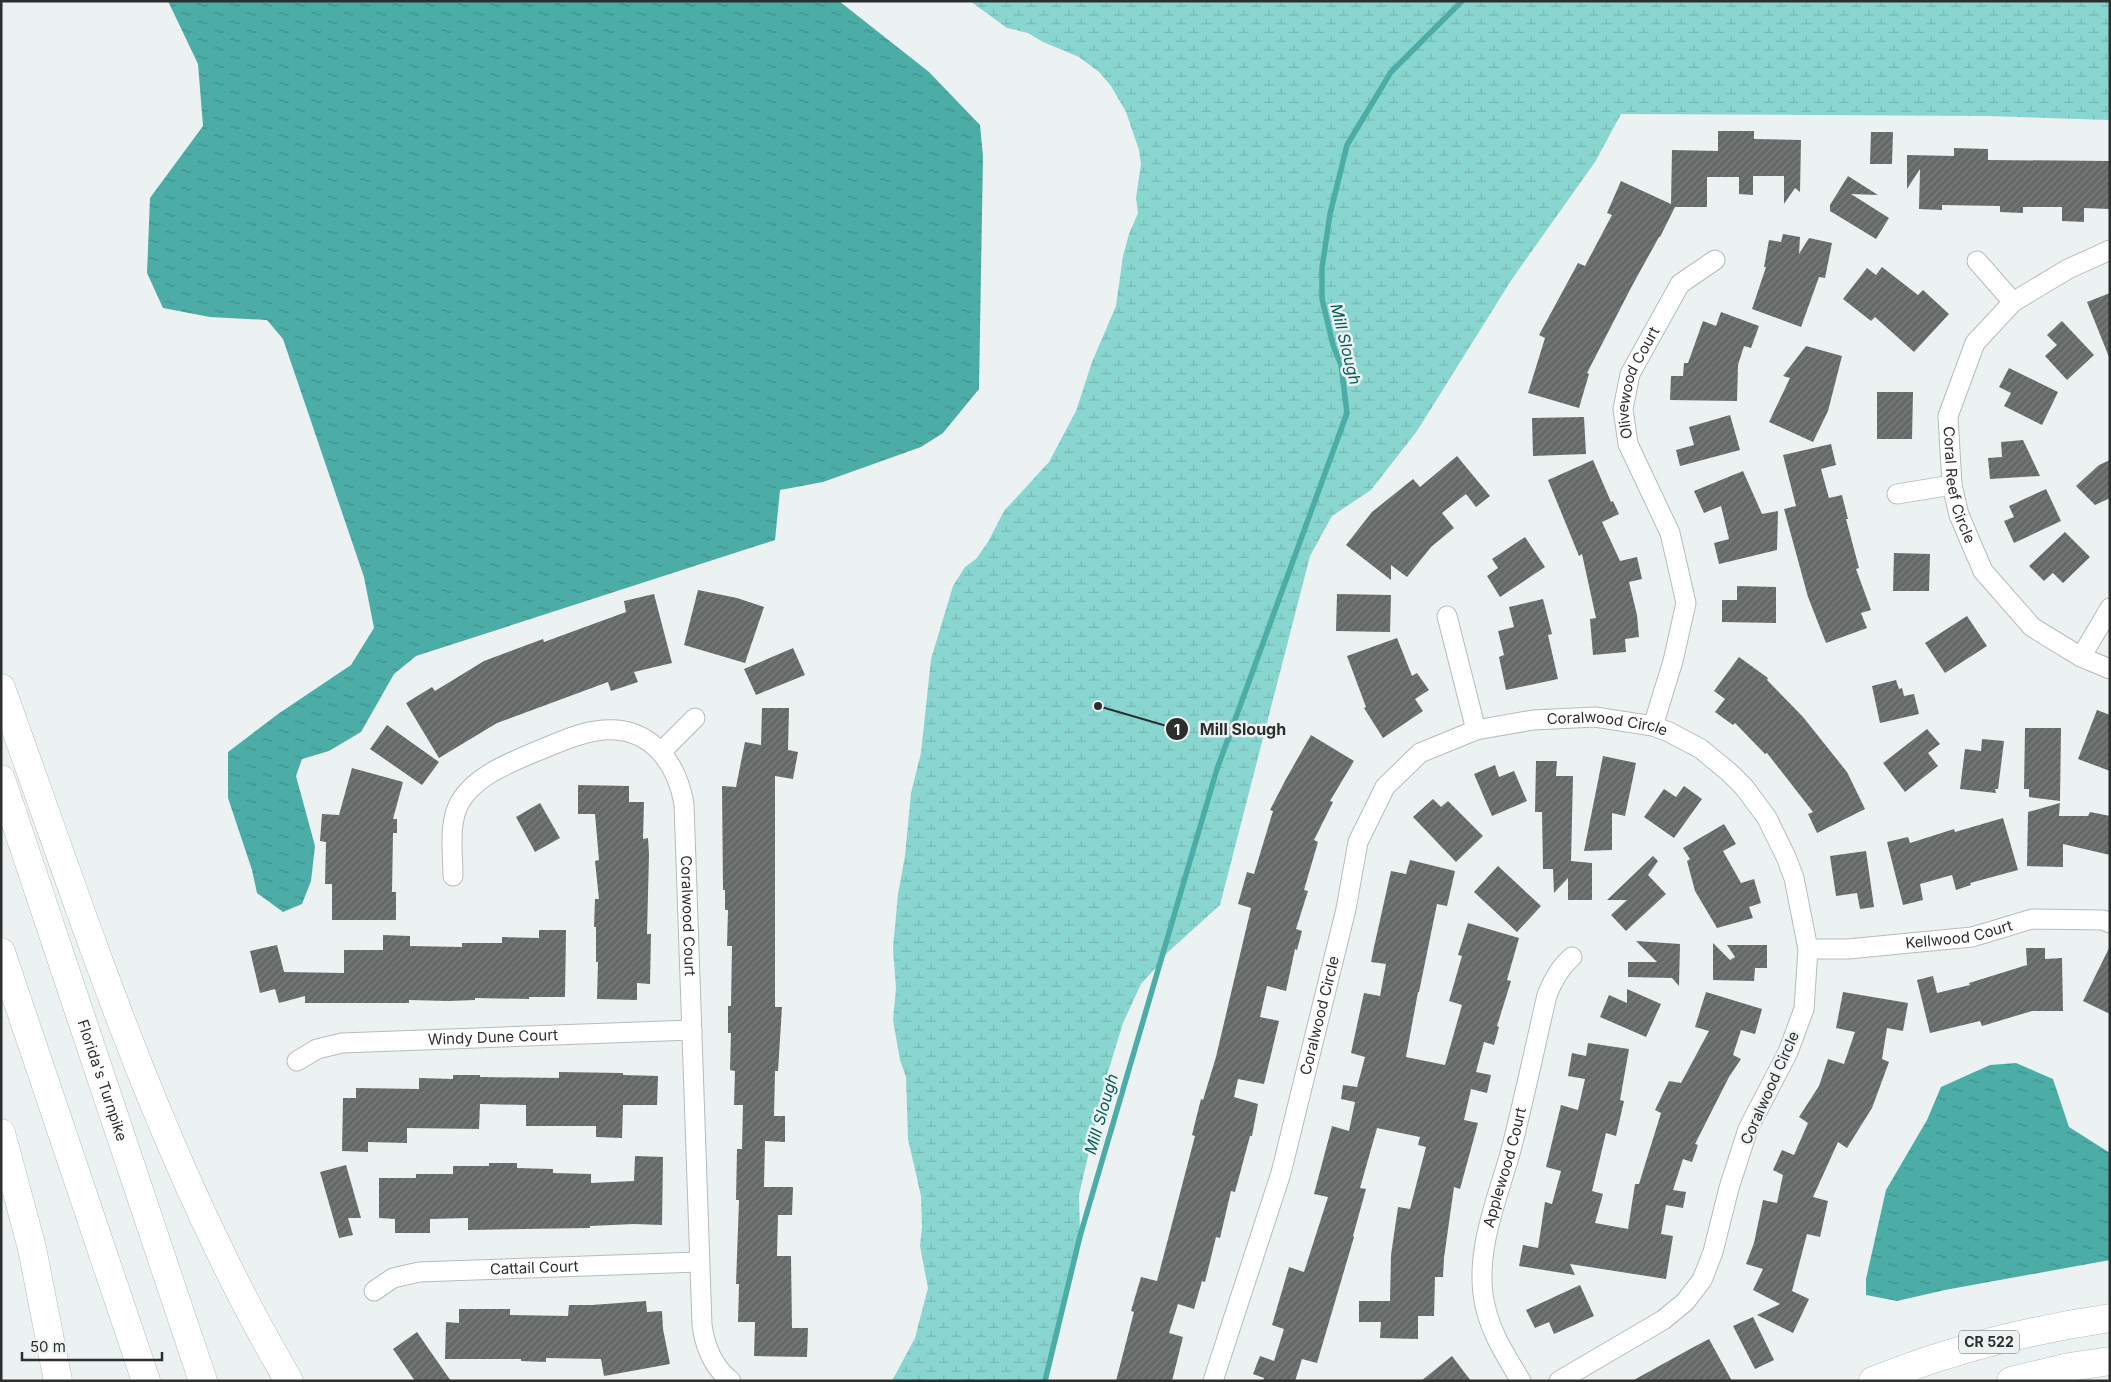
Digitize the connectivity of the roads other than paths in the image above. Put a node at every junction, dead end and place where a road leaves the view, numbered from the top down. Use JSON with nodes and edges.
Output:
{"nodes":[{"id":1,"x":2110,"y":250,"type":"edge"},
{"id":2,"x":1715,"y":260,"type":"dead end"},
{"id":3,"x":1977,"y":261,"type":"dead end"},
{"id":4,"x":2013,"y":302,"type":"junction"},
{"id":5,"x":1952,"y":485,"type":"junction"},
{"id":6,"x":1897,"y":494,"type":"dead end"},
{"id":7,"x":2110,"y":608,"type":"edge"},
{"id":8,"x":1448,"y":616,"type":"dead end"},
{"id":9,"x":2082,"y":658,"type":"junction"},
{"id":10,"x":2110,"y":669,"type":"edge"},
{"id":11,"x":1,"y":688,"type":"edge"},
{"id":12,"x":695,"y":718,"type":"dead end"},
{"id":13,"x":1653,"y":726,"type":"junction"},
{"id":14,"x":1476,"y":730,"type":"junction"},
{"id":15,"x":661,"y":752,"type":"junction"},
{"id":16,"x":1,"y":778,"type":"edge"},
{"id":17,"x":453,"y":876,"type":"dead end"},
{"id":18,"x":2110,"y":923,"type":"edge"},
{"id":19,"x":1808,"y":949,"type":"junction"},
{"id":20,"x":1,"y":952,"type":"edge"},
{"id":21,"x":1572,"y":957,"type":"dead end"},
{"id":22,"x":692,"y":1030,"type":"junction"},
{"id":23,"x":297,"y":1061,"type":"dead end"},
{"id":24,"x":1,"y":1133,"type":"edge"},
{"id":25,"x":700,"y":1262,"type":"junction"},
{"id":26,"x":374,"y":1291,"type":"dead end"},
{"id":27,"x":2110,"y":1318,"type":"edge"},
{"id":28,"x":2110,"y":1361,"type":"edge"},
{"id":29,"x":58,"y":1381,"type":"edge"},
{"id":30,"x":146,"y":1381,"type":"edge"},
{"id":31,"x":202,"y":1381,"type":"edge"},
{"id":32,"x":290,"y":1381,"type":"edge"},
{"id":33,"x":732,"y":1381,"type":"edge"},
{"id":34,"x":1213,"y":1381,"type":"edge"},
{"id":35,"x":1520,"y":1381,"type":"edge"},
{"id":36,"x":1559,"y":1381,"type":"edge"},
{"id":37,"x":1873,"y":1381,"type":"edge"},
{"id":38,"x":2011,"y":1381,"type":"edge"}],
"edges":[{"from":1,"to":4,"type":"street","name":"Coral Reef Circle"},
{"from":2,"to":13,"type":"street","name":"Olivewood Court"},
{"from":3,"to":4,"type":"street"},
{"from":4,"to":5,"type":"street","name":"Coral Reef Circle"},
{"from":5,"to":6,"type":"street"},
{"from":5,"to":9,"type":"street","name":"Coral Reef Circle"},
{"from":7,"to":9,"type":"street"},
{"from":8,"to":14,"type":"street"},
{"from":9,"to":10,"type":"street","name":"Coral Reef Circle"},
{"from":11,"to":32,"type":"main road"},
{"from":12,"to":15,"type":"street"},
{"from":13,"to":14,"type":"street","name":"Coralwood Circle"},
{"from":13,"to":19,"type":"street","name":"Coralwood Circle"},
{"from":14,"to":34,"type":"street","name":"Coralwood Circle"},
{"from":15,"to":17,"type":"street","name":"Coralwood Court"},
{"from":15,"to":22,"type":"street","name":"Coralwood Court"},
{"from":16,"to":31,"type":"main road","name":"Florida's Turnpike"},
{"from":18,"to":19,"type":"street","name":"Kellwood Court"},
{"from":19,"to":36,"type":"street","name":"Coralwood Circle"},
{"from":20,"to":30,"type":"main road"},
{"from":21,"to":35,"type":"street","name":"Applewood Court"},
{"from":22,"to":23,"type":"street","name":"Windy Dune Court"},
{"from":22,"to":25,"type":"street","name":"Coralwood Court"},
{"from":24,"to":29,"type":"main road"},
{"from":25,"to":26,"type":"street","name":"Cattail Court"},
{"from":25,"to":33,"type":"street","name":"Coralwood Court"},
{"from":27,"to":37,"type":"main road","number":"CR 522"},
{"from":28,"to":38,"type":"main road"}]}
